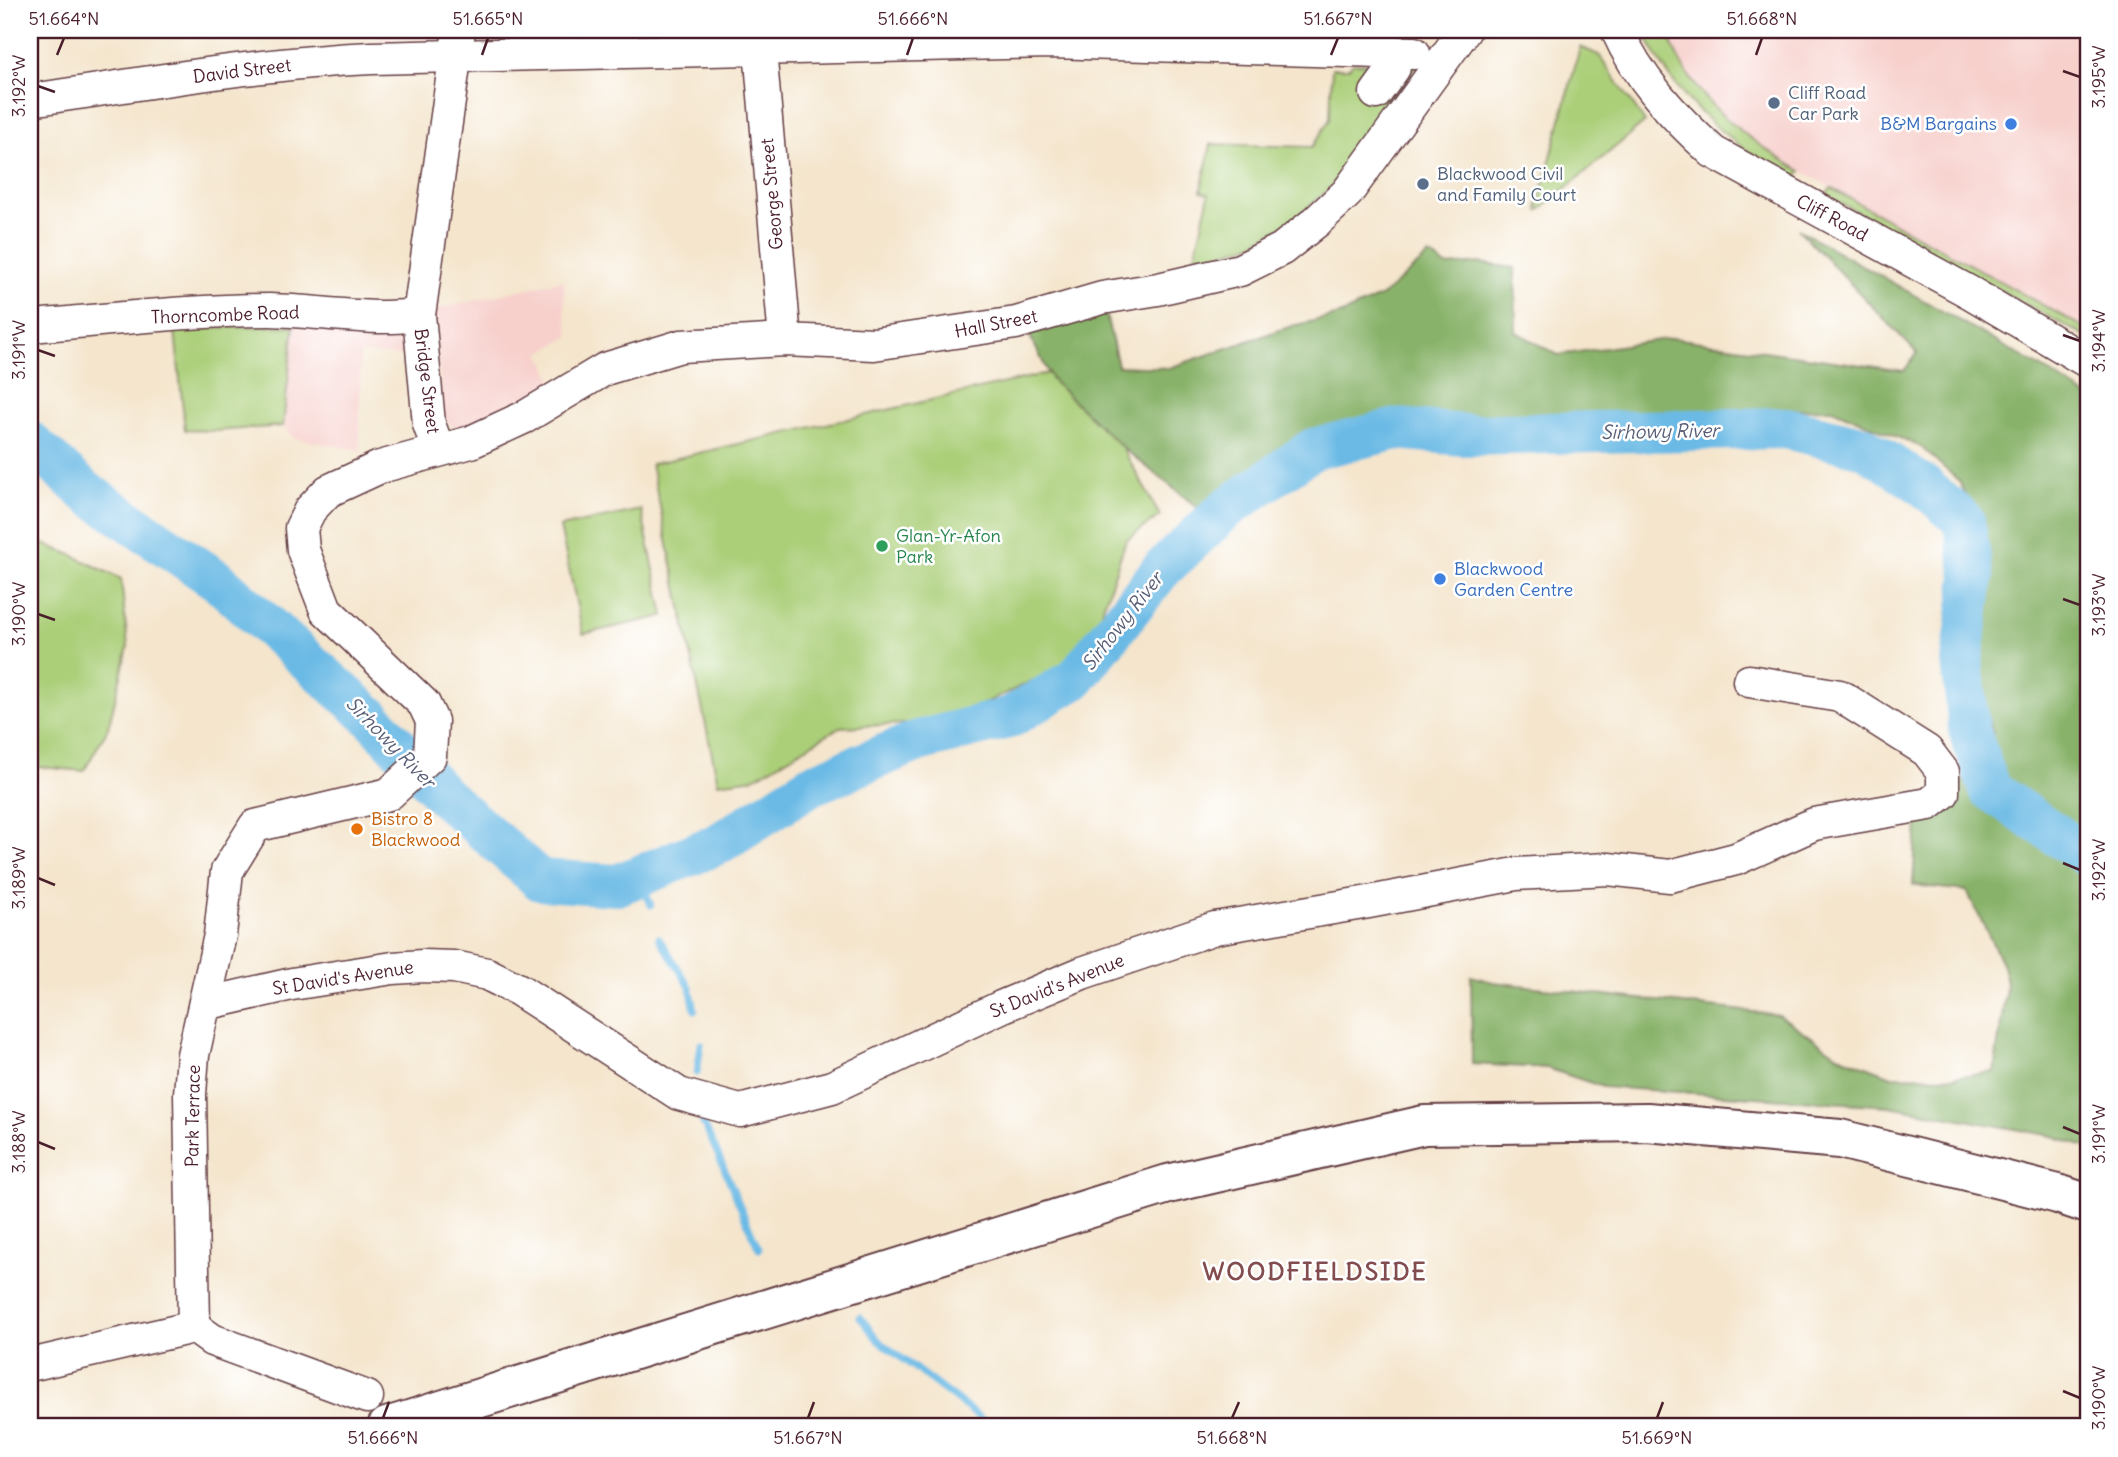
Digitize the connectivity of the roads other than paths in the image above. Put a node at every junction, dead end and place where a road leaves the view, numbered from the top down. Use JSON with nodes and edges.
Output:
{"nodes":[{"id":1,"x":1465,"y":30,"type":"edge"},
{"id":2,"x":1617,"y":30,"type":"edge"},
{"id":3,"x":457,"y":43,"type":"edge"},
{"id":4,"x":760,"y":49,"type":"junction"},
{"id":5,"x":1376,"y":93,"type":"dead end"},
{"id":6,"x":30,"y":100,"type":"edge"},
{"id":7,"x":419,"y":315,"type":"junction"},
{"id":8,"x":30,"y":326,"type":"edge"},
{"id":9,"x":785,"y":340,"type":"junction"},
{"id":10,"x":2088,"y":362,"type":"edge"},
{"id":11,"x":438,"y":449,"type":"junction"},
{"id":12,"x":1749,"y":681,"type":"dead end"},
{"id":13,"x":389,"y":794,"type":"joint"},
{"id":14,"x":205,"y":1004,"type":"junction"},
{"id":15,"x":2088,"y":1204,"type":"edge"},
{"id":16,"x":194,"y":1327,"type":"junction"},
{"id":17,"x":30,"y":1365,"type":"edge"},
{"id":18,"x":377,"y":1412,"type":"edge"}],
"edges":[{"from":1,"to":9,"type":"street","name":"Hall Street"},
{"from":2,"to":10,"type":"street","name":"Cliff Road"},
{"from":3,"to":4,"type":"street","name":"David Street"},
{"from":3,"to":6,"type":"street","name":"David Street"},
{"from":3,"to":7,"type":"street","name":"Bridge Street"},
{"from":4,"to":5,"type":"street","name":"David Street"},
{"from":4,"to":9,"type":"street","name":"George Street"},
{"from":7,"to":8,"type":"street","name":"Thorncombe Road"},
{"from":7,"to":11,"type":"street","name":"Bridge Street"},
{"from":9,"to":11,"type":"street","name":"Hall Street"},
{"from":11,"to":13,"type":"street","name":"Bridge Street"},
{"from":12,"to":14,"type":"street","name":"St David's Avenue"},
{"from":13,"to":14,"type":"street","name":"Park Terrace"},
{"from":14,"to":16,"type":"street","name":"Park Terrace"},
{"from":15,"to":18,"type":"main road"},
{"from":16,"to":17,"type":"street"},
{"from":16,"to":18,"type":"street"}]}
